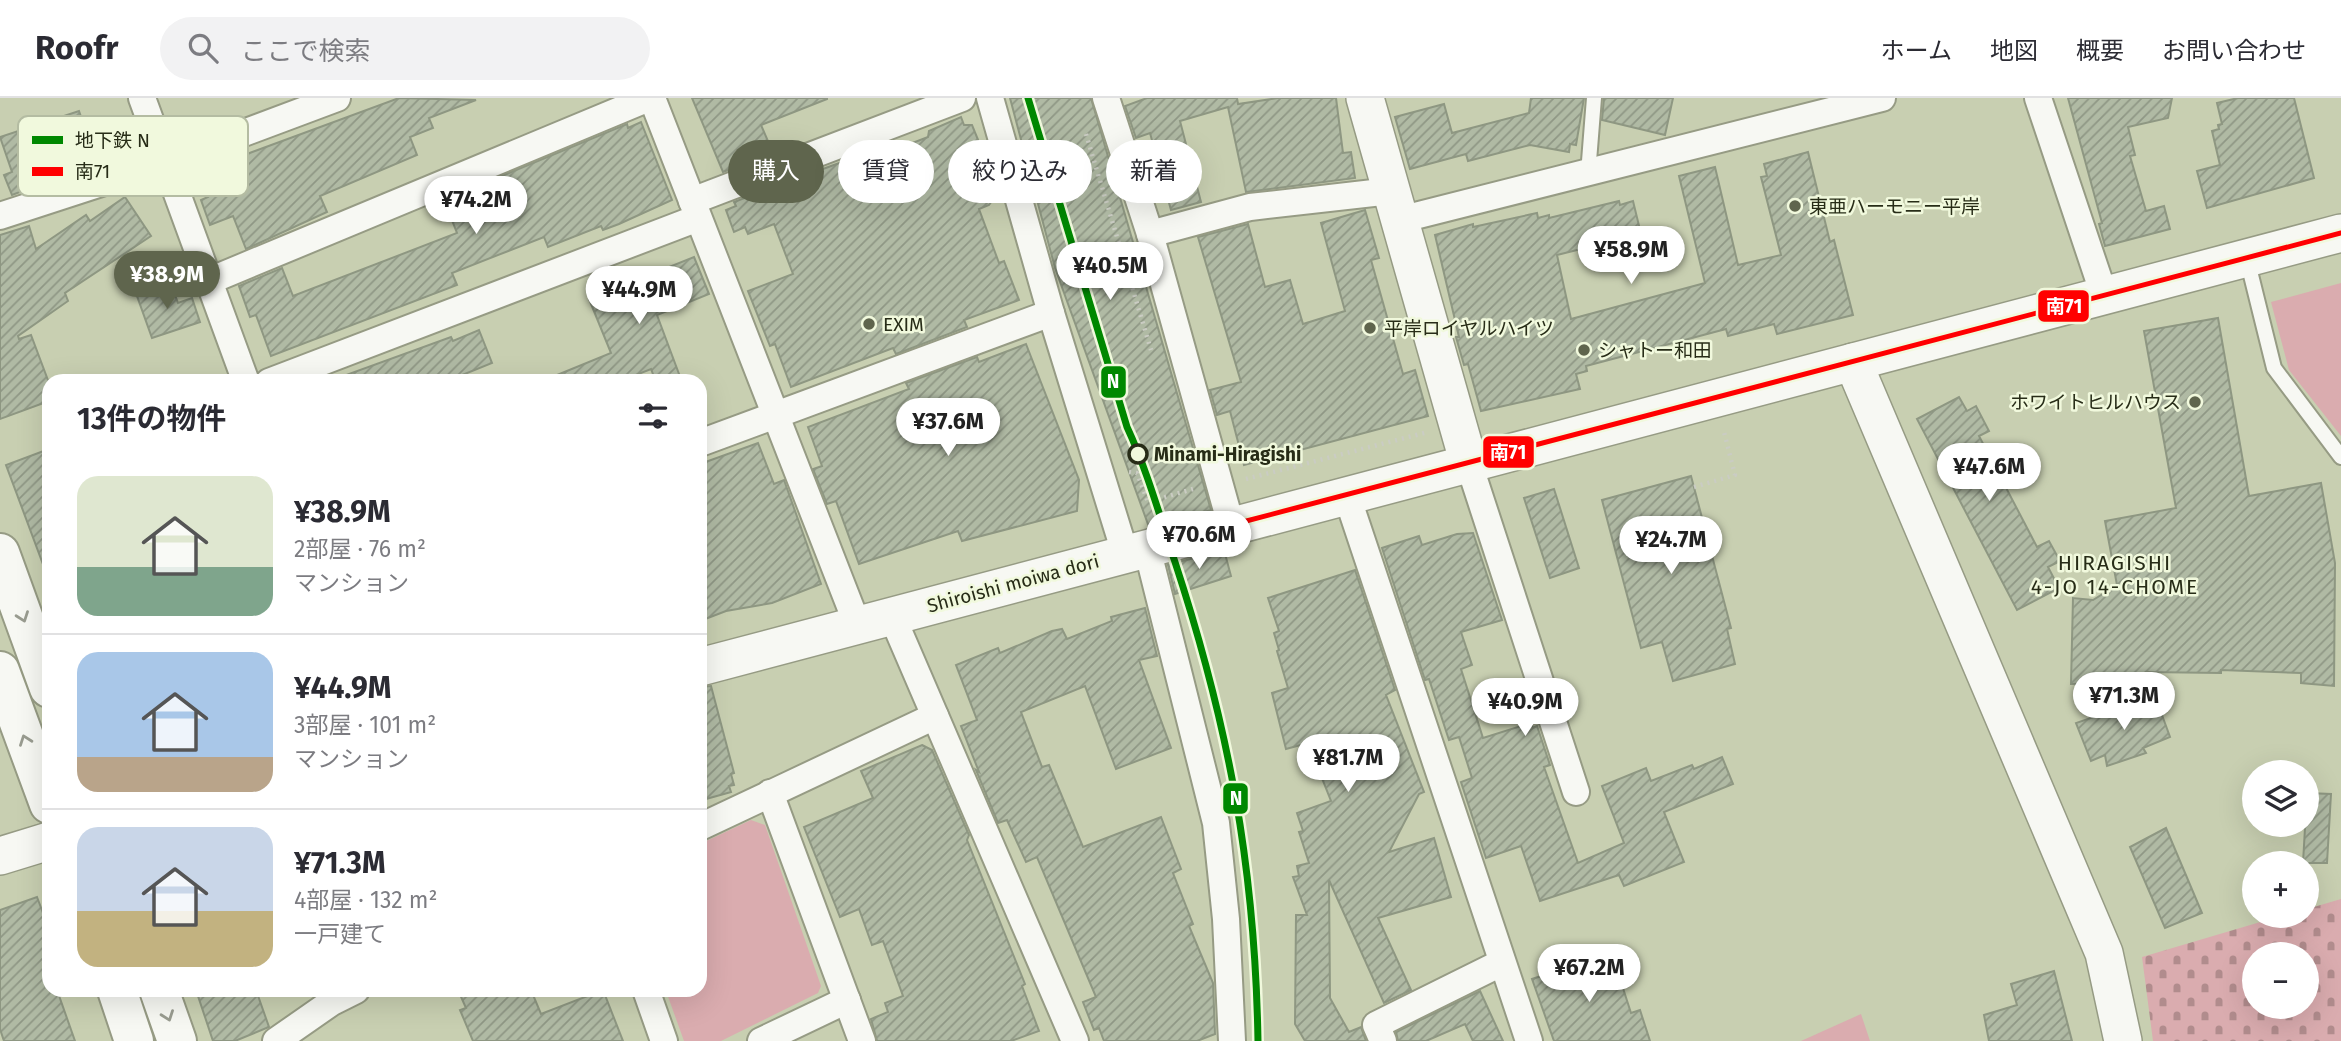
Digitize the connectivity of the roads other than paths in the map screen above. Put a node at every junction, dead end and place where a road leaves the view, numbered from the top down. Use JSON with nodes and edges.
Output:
{"nodes":[{"id":1,"x":142,"y":98,"type":"edge"},
{"id":2,"x":337,"y":98,"type":"edge"},
{"id":3,"x":650,"y":98,"type":"edge"},
{"id":4,"x":962,"y":98,"type":"edge"},
{"id":5,"x":990,"y":98,"type":"edge"},
{"id":6,"x":1106,"y":98,"type":"edge"},
{"id":7,"x":1365,"y":98,"type":"edge"},
{"id":8,"x":1594,"y":98,"type":"edge"},
{"id":9,"x":2038,"y":98,"type":"edge"},
{"id":10,"x":1873,"y":99,"type":"edge"},
{"id":11,"x":149,"y":116,"type":"edge"},
{"id":12,"x":248,"y":131,"type":"edge"},
{"id":13,"x":1588,"y":174,"type":"junction"},
{"id":14,"x":61,"y":196,"type":"edge"},
{"id":15,"x":178,"y":196,"type":"edge"},
{"id":16,"x":1395,"y":205,"type":"junction"},
{"id":17,"x":695,"y":210,"type":"junction"},
{"id":18,"x":0,"y":216,"type":"edge"},
{"id":19,"x":2341,"y":233,"type":"edge"},
{"id":20,"x":1150,"y":234,"type":"junction"},
{"id":21,"x":2247,"y":257,"type":"junction"},
{"id":22,"x":209,"y":281,"type":"junction"},
{"id":23,"x":2104,"y":295,"type":"junction"},
{"id":24,"x":1051,"y":313,"type":"junction"},
{"id":25,"x":1853,"y":362,"type":"junction"},
{"id":26,"x":243,"y":374,"type":"edge"},
{"id":27,"x":289,"y":374,"type":"edge"},
{"id":28,"x":776,"y":414,"type":"junction"},
{"id":29,"x":707,"y":440,"type":"edge"},
{"id":30,"x":2341,"y":457,"type":"edge"},
{"id":31,"x":1469,"y":464,"type":"junction"},
{"id":32,"x":1347,"y":496,"type":"junction"},
{"id":33,"x":1231,"y":526,"type":"junction"},
{"id":34,"x":1136,"y":550,"type":"junction"},
{"id":35,"x":0,"y":553,"type":"edge"},
{"id":36,"x":892,"y":616,"type":"junction"},
{"id":37,"x":857,"y":624,"type":"junction"},
{"id":38,"x":707,"y":665,"type":"edge"},
{"id":39,"x":42,"y":669,"type":"edge"},
{"id":40,"x":0,"y":671,"type":"edge"},
{"id":41,"x":935,"y":716,"type":"junction"},
{"id":42,"x":42,"y":785,"type":"edge"},
{"id":43,"x":1576,"y":792,"type":"dead end"},
{"id":44,"x":770,"y":793,"type":"junction"},
{"id":45,"x":707,"y":824,"type":"edge"},
{"id":46,"x":42,"y":843,"type":"edge"},
{"id":47,"x":0,"y":856,"type":"edge"},
{"id":48,"x":1501,"y":963,"type":"junction"},
{"id":49,"x":119,"y":997,"type":"edge"},
{"id":50,"x":161,"y":997,"type":"edge"},
{"id":51,"x":341,"y":997,"type":"edge"},
{"id":52,"x":648,"y":997,"type":"edge"},
{"id":53,"x":847,"y":1000,"type":"junction"},
{"id":54,"x":134,"y":1041,"type":"edge"},
{"id":55,"x":177,"y":1041,"type":"edge"},
{"id":56,"x":276,"y":1041,"type":"edge"},
{"id":57,"x":664,"y":1041,"type":"edge"},
{"id":58,"x":761,"y":1041,"type":"edge"},
{"id":59,"x":862,"y":1041,"type":"edge"},
{"id":60,"x":1075,"y":1041,"type":"edge"},
{"id":61,"x":1232,"y":1041,"type":"edge"},
{"id":62,"x":1383,"y":1041,"type":"edge"},
{"id":63,"x":1529,"y":1041,"type":"edge"},
{"id":64,"x":2123,"y":1041,"type":"edge"}],
"edges":[{"from":1,"to":11,"type":"street"},
{"from":2,"to":12,"type":"street"},
{"from":3,"to":17,"type":"street"},
{"from":3,"to":22,"type":"street"},
{"from":4,"to":17,"type":"street"},
{"from":5,"to":24,"type":"street"},
{"from":6,"to":20,"type":"street"},
{"from":7,"to":16,"type":"main road"},
{"from":8,"to":13,"type":"lane"},
{"from":9,"to":23,"type":"street"},
{"from":10,"to":13,"type":"street"},
{"from":13,"to":16,"type":"street"},
{"from":14,"to":18,"type":"street"},
{"from":15,"to":22,"type":"street"},
{"from":16,"to":20,"type":"street"},
{"from":16,"to":31,"type":"main road"},
{"from":17,"to":27,"type":"street"},
{"from":17,"to":28,"type":"street"},
{"from":19,"to":21,"type":"main road","name":"Shiroishi moiwa dori"},
{"from":20,"to":33,"type":"street"},
{"from":21,"to":23,"type":"main road","name":"Shiroishi moiwa dori"},
{"from":21,"to":30,"type":"lane"},
{"from":22,"to":26,"type":"street"},
{"from":23,"to":25,"type":"main road","name":"Shiroishi moiwa dori"},
{"from":24,"to":28,"type":"street"},
{"from":24,"to":34,"type":"street"},
{"from":25,"to":31,"type":"main road","name":"Shiroishi moiwa dori"},
{"from":25,"to":64,"type":"main road"},
{"from":28,"to":29,"type":"street"},
{"from":28,"to":37,"type":"street"},
{"from":31,"to":32,"type":"main road","name":"Shiroishi moiwa dori"},
{"from":31,"to":43,"type":"street"},
{"from":32,"to":33,"type":"main road","name":"Shiroishi moiwa dori"},
{"from":32,"to":48,"type":"street"},
{"from":33,"to":34,"type":"main road","name":"Shiroishi moiwa dori"},
{"from":34,"to":36,"type":"main road","name":"Shiroishi moiwa dori"},
{"from":34,"to":61,"type":"street"},
{"from":35,"to":39,"type":"highway","one_way":true},
{"from":36,"to":37,"type":"main road","name":"Shiroishi moiwa dori"},
{"from":36,"to":41,"type":"street"},
{"from":37,"to":38,"type":"main road","name":"Shiroishi moiwa dori"},
{"from":42,"to":40,"type":"highway","one_way":true},
{"from":41,"to":44,"type":"street"},
{"from":41,"to":60,"type":"street"},
{"from":44,"to":45,"type":"street"},
{"from":44,"to":53,"type":"street"},
{"from":46,"to":47,"type":"main road"},
{"from":48,"to":62,"type":"street"},
{"from":48,"to":63,"type":"street"},
{"from":49,"to":54,"type":"highway"},
{"from":50,"to":55,"type":"highway","one_way":true},
{"from":51,"to":56,"type":"street"},
{"from":52,"to":57,"type":"street"},
{"from":53,"to":58,"type":"street"},
{"from":53,"to":59,"type":"street"}]}
